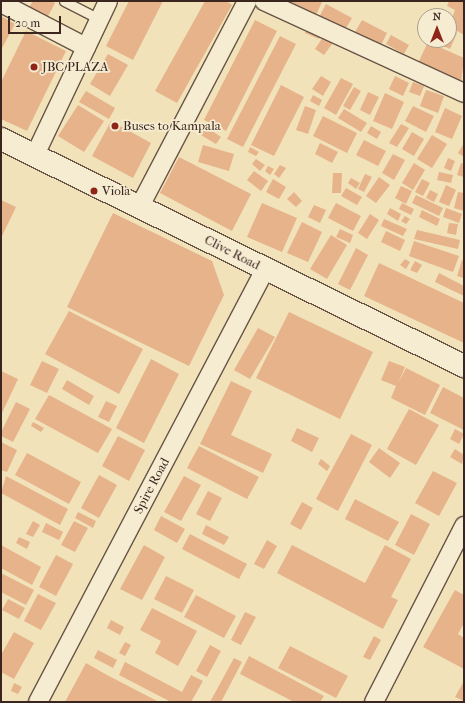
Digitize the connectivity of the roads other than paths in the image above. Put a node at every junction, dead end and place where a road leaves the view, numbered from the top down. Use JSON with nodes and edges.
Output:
{"nodes":[{"id":1,"x":64,"y":1,"type":"edge"},
{"id":2,"x":108,"y":1,"type":"edge"},
{"id":3,"x":247,"y":1,"type":"edge"},
{"id":4,"x":264,"y":1,"type":"edge"},
{"id":5,"x":1,"y":3,"type":"edge"},
{"id":6,"x":99,"y":19,"type":"junction"},
{"id":7,"x":86,"y":47,"type":"junction"},
{"id":8,"x":464,"y":93,"type":"edge"},
{"id":9,"x":1,"y":139,"type":"edge"},
{"id":10,"x":36,"y":155,"type":"junction"},
{"id":11,"x":140,"y":206,"type":"junction"},
{"id":12,"x":265,"y":270,"type":"junction"},
{"id":13,"x":464,"y":366,"type":"edge"},
{"id":14,"x":464,"y":526,"type":"edge"},
{"id":15,"x":38,"y":702,"type":"edge"},
{"id":16,"x":374,"y":702,"type":"edge"}],
"edges":[{"from":1,"to":6,"type":"lane"},
{"from":2,"to":6,"type":"street"},
{"from":3,"to":11,"type":"street"},
{"from":4,"to":8,"type":"street"},
{"from":5,"to":7,"type":"street"},
{"from":6,"to":7,"type":"street"},
{"from":7,"to":10,"type":"street"},
{"from":9,"to":10,"type":"street","name":"Clive Road"},
{"from":10,"to":11,"type":"street","name":"Clive Road"},
{"from":11,"to":12,"type":"street","name":"Clive Road"},
{"from":12,"to":13,"type":"street","name":"Clive Road"},
{"from":12,"to":15,"type":"street","name":"Spire Road"},
{"from":14,"to":16,"type":"street"}]}
